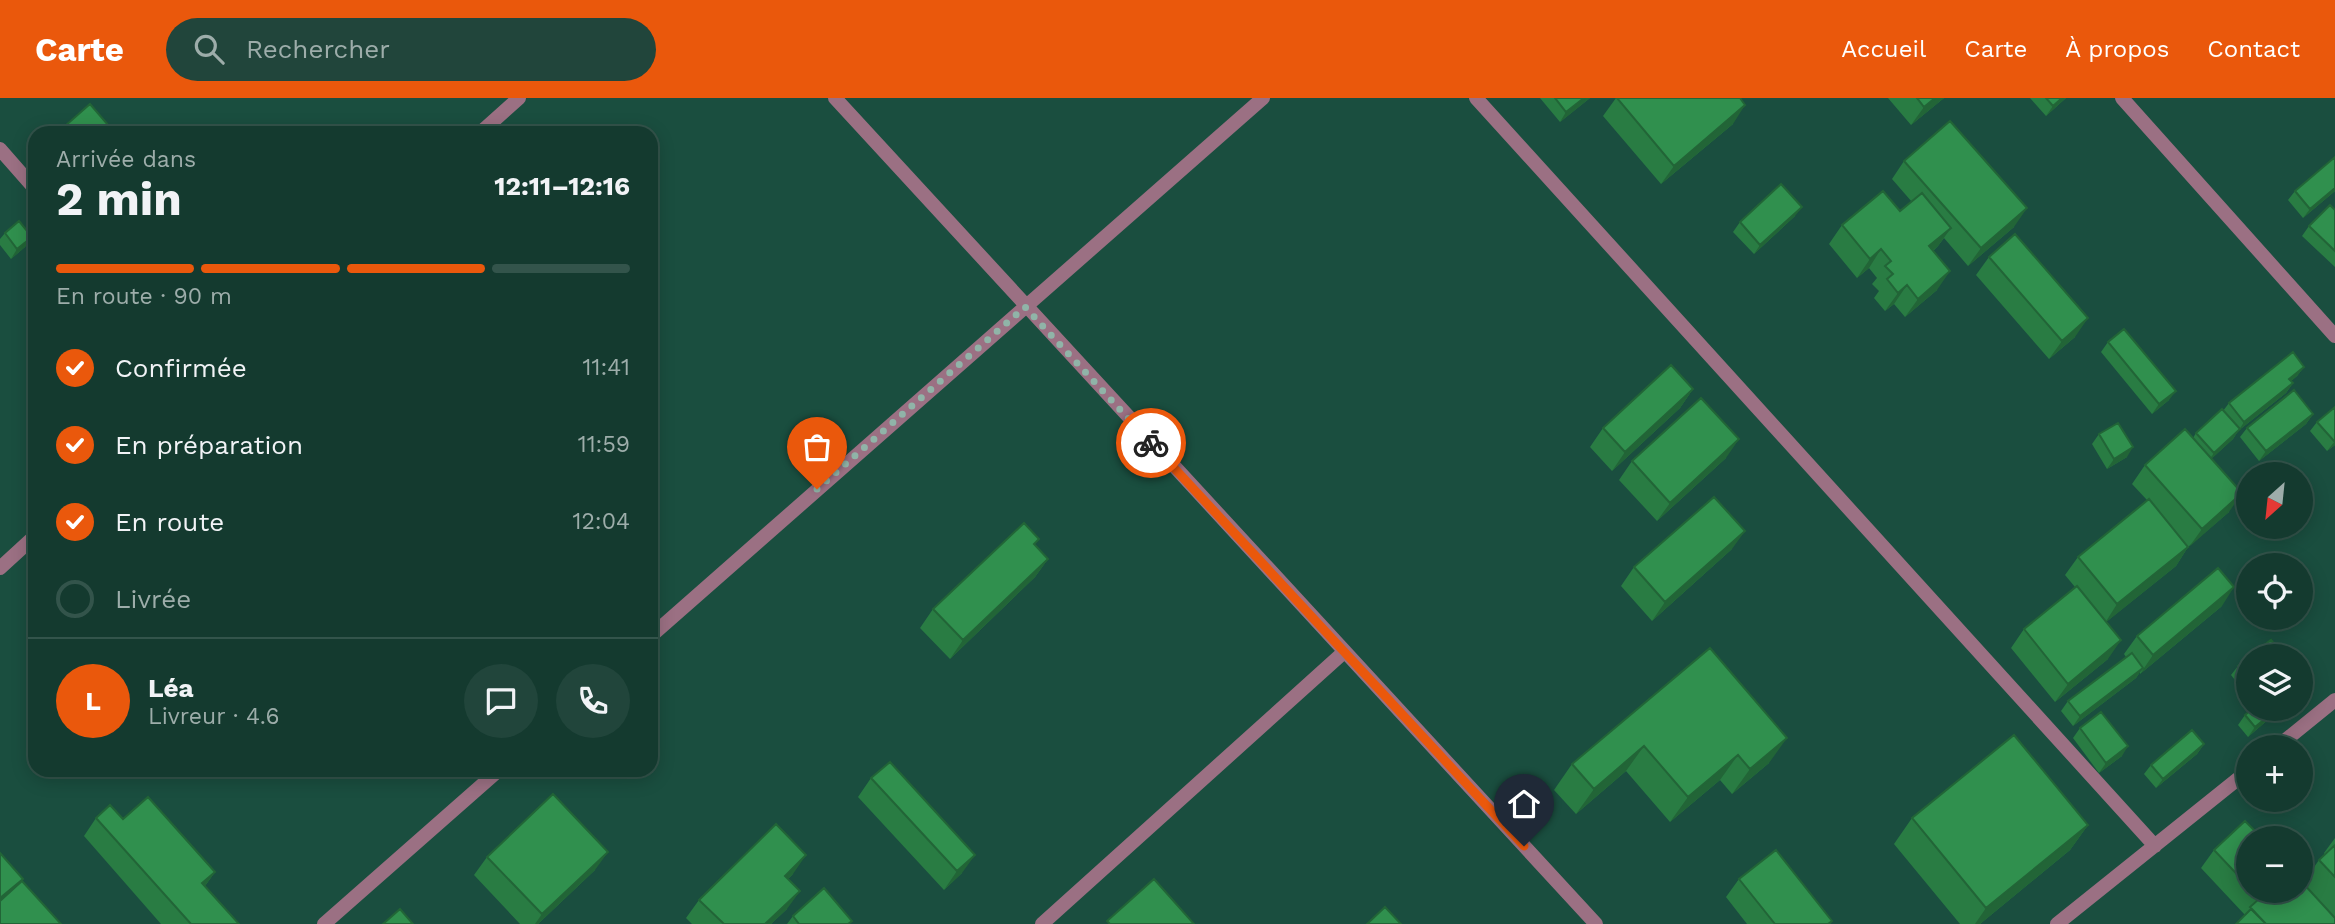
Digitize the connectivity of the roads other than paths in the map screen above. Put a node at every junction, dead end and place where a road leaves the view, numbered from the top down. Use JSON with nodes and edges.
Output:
{"nodes":[{"id":1,"x":519,"y":98,"type":"edge"},
{"id":2,"x":835,"y":98,"type":"edge"},
{"id":3,"x":1263,"y":98,"type":"edge"},
{"id":4,"x":1476,"y":98,"type":"edge"},
{"id":5,"x":2122,"y":98,"type":"edge"},
{"id":6,"x":488,"y":126,"type":"edge"},
{"id":7,"x":0,"y":149,"type":"edge"},
{"id":8,"x":28,"y":181,"type":"edge"},
{"id":9,"x":1025,"y":307,"type":"junction"},
{"id":10,"x":2335,"y":336,"type":"edge"},
{"id":11,"x":28,"y":542,"type":"edge"},
{"id":12,"x":0,"y":568,"type":"edge"},
{"id":13,"x":658,"y":630,"type":"edge"},
{"id":14,"x":1344,"y":652,"type":"junction"},
{"id":15,"x":2335,"y":700,"type":"edge"},
{"id":16,"x":2292,"y":735,"type":"edge"},
{"id":17,"x":491,"y":777,"type":"edge"},
{"id":18,"x":2236,"y":781,"type":"edge"},
{"id":19,"x":2155,"y":846,"type":"junction"},
{"id":20,"x":324,"y":924,"type":"edge"},
{"id":21,"x":1042,"y":924,"type":"edge"},
{"id":22,"x":1596,"y":924,"type":"edge"},
{"id":23,"x":2057,"y":924,"type":"edge"}],
"edges":[{"from":1,"to":6,"type":"street"},
{"from":2,"to":9,"type":"street"},
{"from":3,"to":9,"type":"street"},
{"from":4,"to":19,"type":"street"},
{"from":5,"to":10,"type":"street"},
{"from":7,"to":8,"type":"street"},
{"from":9,"to":13,"type":"street"},
{"from":9,"to":14,"type":"street"},
{"from":11,"to":12,"type":"street"},
{"from":14,"to":21,"type":"street"},
{"from":14,"to":22,"type":"street"},
{"from":15,"to":16,"type":"street"},
{"from":17,"to":20,"type":"street"},
{"from":18,"to":19,"type":"street"},
{"from":19,"to":23,"type":"street"}]}
